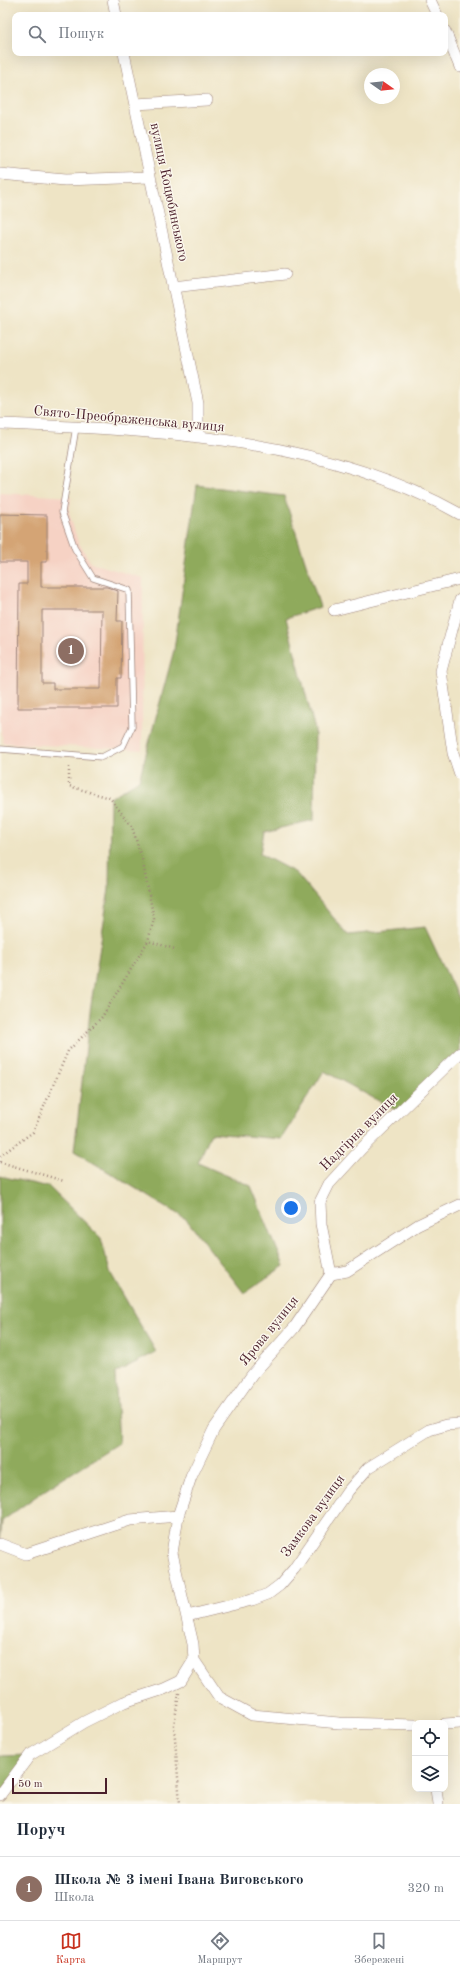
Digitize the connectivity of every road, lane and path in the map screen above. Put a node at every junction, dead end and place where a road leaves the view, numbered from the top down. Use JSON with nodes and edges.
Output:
{"nodes":[{"id":1,"x":113,"y":0,"type":"edge"},
{"id":2,"x":430,"y":0,"type":"edge"},
{"id":3,"x":115,"y":12,"type":"edge"},
{"id":4,"x":436,"y":12,"type":"edge"},
{"id":5,"x":448,"y":38,"type":"edge"},
{"id":6,"x":125,"y":56,"type":"edge"},
{"id":7,"x":460,"y":67,"type":"edge"},
{"id":8,"x":207,"y":100,"type":"dead end"},
{"id":9,"x":135,"y":104,"type":"junction"},
{"id":10,"x":0,"y":174,"type":"edge"},
{"id":11,"x":150,"y":177,"type":"junction"},
{"id":12,"x":285,"y":274,"type":"dead end"},
{"id":13,"x":173,"y":287,"type":"junction"},
{"id":14,"x":0,"y":424,"type":"edge"},
{"id":15,"x":76,"y":427,"type":"junction"},
{"id":16,"x":198,"y":437,"type":"junction"},
{"id":17,"x":460,"y":514,"type":"edge"},
{"id":18,"x":460,"y":579,"type":"edge"},
{"id":19,"x":460,"y":600,"type":"edge"},
{"id":20,"x":334,"y":610,"type":"dead end"},
{"id":21,"x":0,"y":749,"type":"edge"},
{"id":22,"x":69,"y":754,"type":"junction"},
{"id":23,"x":460,"y":774,"type":"edge"},
{"id":24,"x":148,"y":940,"type":"junction"},
{"id":25,"x":175,"y":949,"type":"dead end"},
{"id":26,"x":460,"y":1053,"type":"edge"},
{"id":27,"x":0,"y":1156,"type":"edge"},
{"id":28,"x":0,"y":1162,"type":"edge"},
{"id":29,"x":64,"y":1181,"type":"dead end"},
{"id":30,"x":460,"y":1205,"type":"edge"},
{"id":31,"x":331,"y":1274,"type":"junction"},
{"id":32,"x":460,"y":1424,"type":"edge"},
{"id":33,"x":178,"y":1516,"type":"junction"},
{"id":34,"x":0,"y":1544,"type":"edge"},
{"id":35,"x":187,"y":1616,"type":"junction"},
{"id":36,"x":194,"y":1660,"type":"junction"},
{"id":37,"x":181,"y":1681,"type":"junction"},
{"id":38,"x":460,"y":1722,"type":"edge"},
{"id":39,"x":448,"y":1724,"type":"edge"},
{"id":40,"x":412,"y":1725,"type":"edge"},
{"id":41,"x":436,"y":1792,"type":"edge"},
{"id":42,"x":0,"y":1795,"type":"edge"},
{"id":43,"x":180,"y":1804,"type":"edge"},
{"id":44,"x":438,"y":1804,"type":"edge"}],
"edges":[{"from":1,"to":3,"type":"street"},
{"from":2,"to":4,"type":"street"},
{"from":5,"to":7,"type":"street"},
{"from":6,"to":9,"type":"street","name":"вулиця Коцюбинського"},
{"from":8,"to":9,"type":"street","name":"вулиця Коцюбинського"},
{"from":9,"to":11,"type":"street","name":"вулиця Коцюбинського"},
{"from":10,"to":11,"type":"street"},
{"from":11,"to":13,"type":"street","name":"вулиця Коцюбинського"},
{"from":12,"to":13,"type":"street"},
{"from":13,"to":16,"type":"street","name":"вулиця Коцюбинського"},
{"from":14,"to":15,"type":"street","name":"Свято-Преображенська вулиця"},
{"from":15,"to":16,"type":"street","name":"Свято-Преображенська вулиця"},
{"from":15,"to":22,"type":"lane"},
{"from":16,"to":17,"type":"street","name":"Свято-Преображенська вулиця"},
{"from":18,"to":20,"type":"street"},
{"from":19,"to":23,"type":"street"},
{"from":21,"to":22,"type":"lane"},
{"from":22,"to":24,"type":"path"},
{"from":24,"to":25,"type":"path"},
{"from":24,"to":27,"type":"path"},
{"from":26,"to":31,"type":"street","name":"Надгірна вулиця"},
{"from":28,"to":29,"type":"path"},
{"from":30,"to":31,"type":"street"},
{"from":31,"to":33,"type":"street","name":"Ярова вулиця"},
{"from":32,"to":35,"type":"street","name":"Замкова вулиця"},
{"from":33,"to":34,"type":"street"},
{"from":33,"to":35,"type":"street","name":"Ярова вулиця"},
{"from":35,"to":36,"type":"street","name":"Ярова вулиця"},
{"from":36,"to":37,"type":"street"},
{"from":36,"to":40,"type":"street"},
{"from":37,"to":42,"type":"street"},
{"from":37,"to":43,"type":"path"},
{"from":38,"to":39,"type":"street"},
{"from":41,"to":44,"type":"street"}]}
